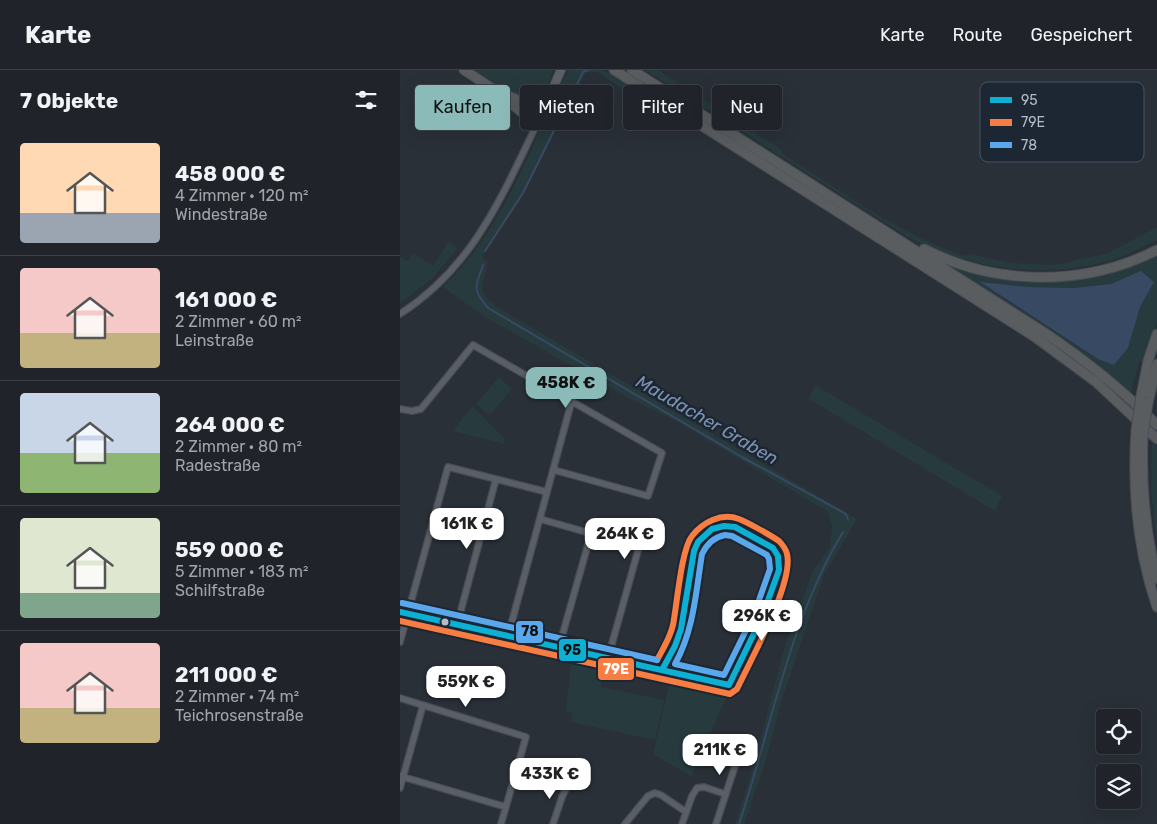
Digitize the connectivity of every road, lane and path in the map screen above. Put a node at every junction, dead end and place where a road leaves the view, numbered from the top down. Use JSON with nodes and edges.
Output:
{"nodes":[{"id":1,"x":464,"y":70,"type":"edge"},
{"id":2,"x":561,"y":70,"type":"edge"},
{"id":3,"x":614,"y":70,"type":"edge"},
{"id":4,"x":632,"y":70,"type":"edge"},
{"id":5,"x":487,"y":85,"type":"edge"},
{"id":6,"x":555,"y":85,"type":"edge"},
{"id":7,"x":510,"y":97,"type":"edge"},
{"id":8,"x":520,"y":101,"type":"edge"},
{"id":9,"x":510,"y":102,"type":"edge"},
{"id":10,"x":520,"y":109,"type":"edge"},
{"id":11,"x":531,"y":130,"type":"edge"},
{"id":12,"x":881,"y":228,"type":"junction"},
{"id":13,"x":1155,"y":251,"type":"edge"},
{"id":14,"x":400,"y":314,"type":"edge"},
{"id":15,"x":1157,"y":334,"type":"edge"},
{"id":16,"x":1157,"y":364,"type":"edge"},
{"id":17,"x":1144,"y":399,"type":"junction"},
{"id":18,"x":572,"y":400,"type":"junction"},
{"id":19,"x":400,"y":409,"type":"edge"},
{"id":20,"x":1157,"y":425,"type":"edge"},
{"id":21,"x":1139,"y":432,"type":"junction"},
{"id":22,"x":1157,"y":439,"type":"edge"},
{"id":23,"x":554,"y":470,"type":"junction"},
{"id":24,"x":496,"y":479,"type":"junction"},
{"id":25,"x":547,"y":492,"type":"junction"},
{"id":26,"x":540,"y":520,"type":"junction"},
{"id":27,"x":591,"y":534,"type":"junction"},
{"id":28,"x":1157,"y":579,"type":"edge"},
{"id":29,"x":1157,"y":607,"type":"edge"},
{"id":30,"x":400,"y":612,"type":"edge"},
{"id":31,"x":407,"y":614,"type":"junction"},
{"id":32,"x":458,"y":625,"type":"junction"},
{"id":33,"x":508,"y":636,"type":"junction"},
{"id":34,"x":400,"y":642,"type":"edge"},
{"id":35,"x":559,"y":648,"type":"junction"},
{"id":36,"x":608,"y":658,"type":"junction"},
{"id":37,"x":662,"y":670,"type":"junction"},
{"id":38,"x":400,"y":698,"type":"edge"},
{"id":39,"x":423,"y":705,"type":"junction"},
{"id":40,"x":733,"y":757,"type":"dead end"},
{"id":41,"x":402,"y":777,"type":"edge"},
{"id":42,"x":568,"y":785,"type":"dead end"},
{"id":43,"x":400,"y":788,"type":"edge"},
{"id":44,"x":725,"y":794,"type":"junction"},
{"id":45,"x":506,"y":807,"type":"junction"},
{"id":46,"x":686,"y":812,"type":"junction"},
{"id":47,"x":501,"y":824,"type":"edge"},
{"id":48,"x":553,"y":824,"type":"edge"},
{"id":49,"x":625,"y":824,"type":"edge"},
{"id":50,"x":682,"y":824,"type":"edge"},
{"id":51,"x":716,"y":824,"type":"edge"}],
"edges":[{"from":1,"to":5,"type":"highway"},
{"from":2,"to":6,"type":"main road"},
{"from":3,"to":22,"type":"highway"},
{"from":4,"to":12,"type":"highway"},
{"from":7,"to":8,"type":"highway"},
{"from":9,"to":10,"type":"highway"},
{"from":11,"to":14,"type":"street"},
{"from":12,"to":13,"type":"highway"},
{"from":12,"to":20,"type":"highway"},
{"from":15,"to":17,"type":"highway"},
{"from":16,"to":17,"type":"highway"},
{"from":17,"to":21,"type":"highway","bridge":true},
{"from":18,"to":19,"type":"street"},
{"from":18,"to":23,"type":"street"},
{"from":18,"to":23,"type":"street"},
{"from":21,"to":28,"type":"highway"},
{"from":21,"to":29,"type":"highway"},
{"from":23,"to":25,"type":"street"},
{"from":24,"to":25,"type":"street"},
{"from":24,"to":31,"type":"street"},
{"from":24,"to":32,"type":"street"},
{"from":25,"to":26,"type":"street"},
{"from":26,"to":27,"type":"street"},
{"from":26,"to":33,"type":"street"},
{"from":27,"to":35,"type":"street"},
{"from":27,"to":36,"type":"street"},
{"from":30,"to":31,"type":"street"},
{"from":31,"to":32,"type":"street"},
{"from":31,"to":34,"type":"street"},
{"from":32,"to":33,"type":"street"},
{"from":33,"to":35,"type":"street"},
{"from":35,"to":36,"type":"street"},
{"from":36,"to":37,"type":"street"},
{"from":37,"to":37,"type":"street"},
{"from":38,"to":39,"type":"street"},
{"from":39,"to":41,"type":"street"},
{"from":39,"to":45,"type":"street"},
{"from":40,"to":44,"type":"street"},
{"from":41,"to":43,"type":"street"},
{"from":41,"to":45,"type":"street"},
{"from":42,"to":48,"type":"street"},
{"from":44,"to":46,"type":"street"},
{"from":44,"to":51,"type":"street"},
{"from":45,"to":47,"type":"street"},
{"from":46,"to":49,"type":"street"},
{"from":46,"to":50,"type":"street"}]}
